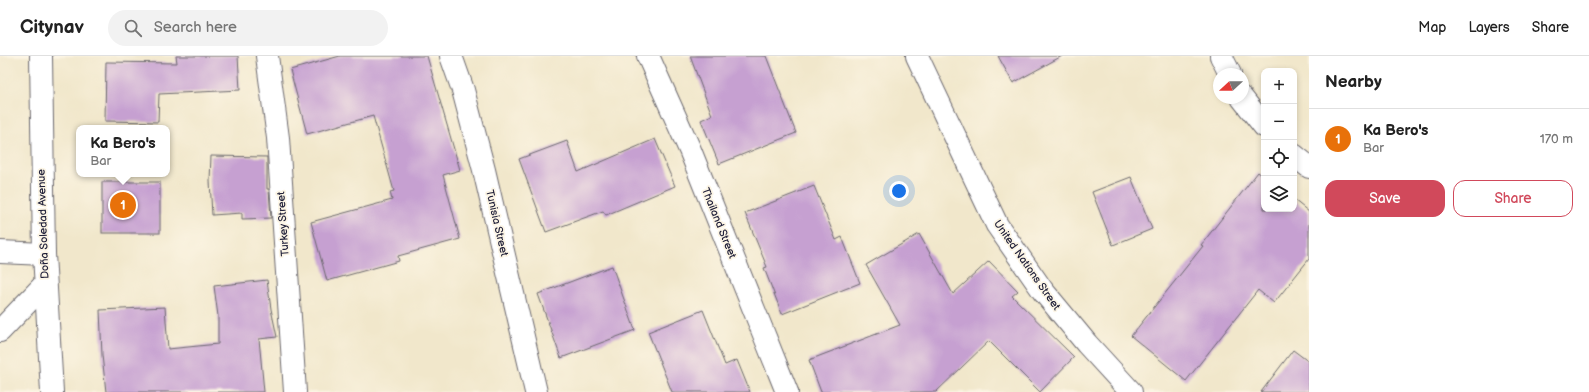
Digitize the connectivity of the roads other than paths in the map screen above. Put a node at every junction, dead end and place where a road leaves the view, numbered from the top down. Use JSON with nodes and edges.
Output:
{"nodes":[{"id":1,"x":40,"y":56,"type":"edge"},
{"id":2,"x":267,"y":56,"type":"edge"},
{"id":3,"x":451,"y":56,"type":"edge"},
{"id":4,"x":648,"y":56,"type":"edge"},
{"id":5,"x":917,"y":56,"type":"edge"},
{"id":6,"x":1221,"y":56,"type":"edge"},
{"id":7,"x":1227,"y":68,"type":"edge"},
{"id":8,"x":1247,"y":104,"type":"edge"},
{"id":9,"x":1261,"y":122,"type":"edge"},
{"id":10,"x":1297,"y":157,"type":"edge"},
{"id":11,"x":1309,"y":167,"type":"edge"},
{"id":12,"x":0,"y":252,"type":"edge"},
{"id":13,"x":44,"y":254,"type":"junction"},
{"id":14,"x":45,"y":284,"type":"junction"},
{"id":15,"x":0,"y":331,"type":"edge"},
{"id":16,"x":52,"y":392,"type":"edge"},
{"id":17,"x":295,"y":392,"type":"edge"},
{"id":18,"x":536,"y":392,"type":"edge"},
{"id":19,"x":787,"y":392,"type":"edge"},
{"id":20,"x":1131,"y":392,"type":"edge"}],
"edges":[{"from":1,"to":13,"type":"street","name":"Doña Soledad Avenue"},
{"from":2,"to":17,"type":"street","name":"Turkey Street"},
{"from":3,"to":18,"type":"street","name":"Tunisia Street"},
{"from":4,"to":19,"type":"street","name":"Thailand Street"},
{"from":5,"to":20,"type":"street","name":"United Nations Street"},
{"from":6,"to":7,"type":"street"},
{"from":8,"to":9,"type":"street"},
{"from":10,"to":11,"type":"street"},
{"from":12,"to":13,"type":"street"},
{"from":13,"to":14,"type":"street","name":"Doña Soledad Avenue"},
{"from":14,"to":15,"type":"street"},
{"from":14,"to":16,"type":"street","name":"Doña Soledad Avenue"}]}
